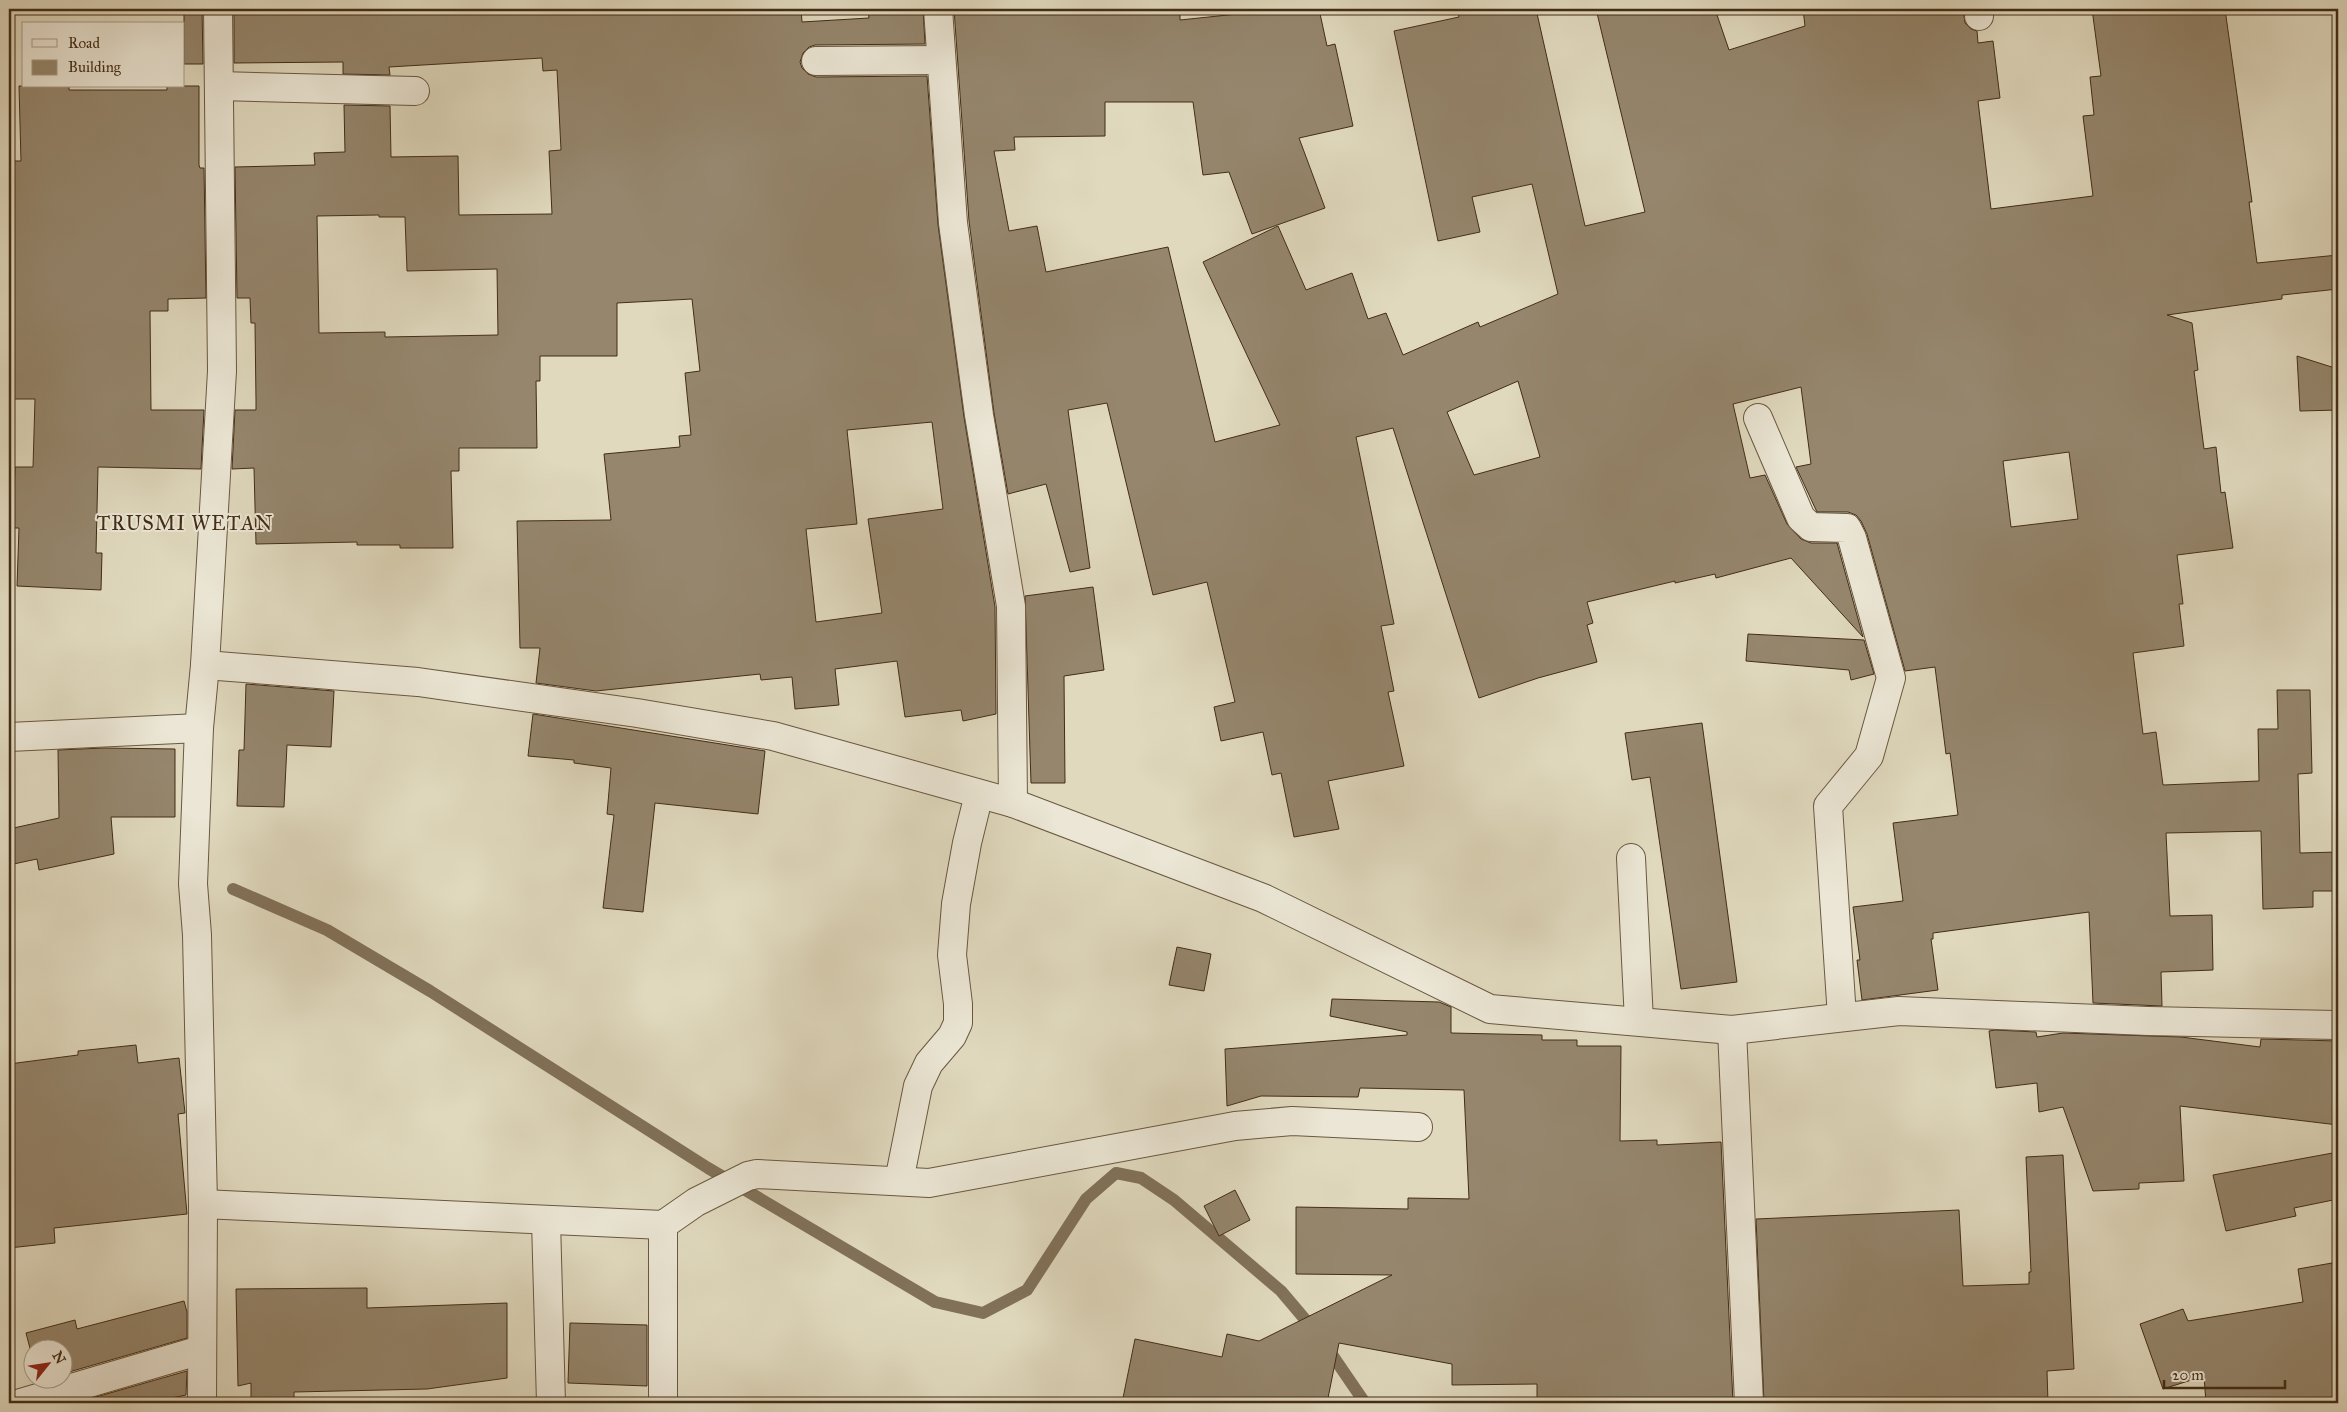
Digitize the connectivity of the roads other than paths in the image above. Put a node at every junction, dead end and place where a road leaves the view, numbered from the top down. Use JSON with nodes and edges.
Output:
{"nodes":[{"id":1,"x":218,"y":9,"type":"edge"},
{"id":2,"x":938,"y":9,"type":"edge"},
{"id":3,"x":941,"y":60,"type":"junction"},
{"id":4,"x":816,"y":61,"type":"dead end"},
{"id":5,"x":219,"y":86,"type":"junction"},
{"id":6,"x":415,"y":91,"type":"dead end"},
{"id":7,"x":1758,"y":418,"type":"dead end"},
{"id":8,"x":205,"y":665,"type":"junction"},
{"id":9,"x":199,"y":728,"type":"junction"},
{"id":10,"x":9,"y":737,"type":"edge"},
{"id":11,"x":979,"y":794,"type":"junction"},
{"id":12,"x":1013,"y":803,"type":"junction"},
{"id":13,"x":1631,"y":858,"type":"dead end"},
{"id":14,"x":1842,"y":1017,"type":"junction"},
{"id":15,"x":1639,"y":1021,"type":"junction"},
{"id":16,"x":2338,"y":1025,"type":"edge"},
{"id":17,"x":1732,"y":1030,"type":"junction"},
{"id":18,"x":1418,"y":1127,"type":"dead end"},
{"id":19,"x":899,"y":1181,"type":"junction"},
{"id":20,"x":203,"y":1204,"type":"junction"},
{"id":21,"x":546,"y":1220,"type":"junction"},
{"id":22,"x":663,"y":1225,"type":"junction"},
{"id":23,"x":201,"y":1350,"type":"junction"},
{"id":24,"x":21,"y":1403,"type":"edge"},
{"id":25,"x":202,"y":1403,"type":"edge"},
{"id":26,"x":551,"y":1403,"type":"edge"},
{"id":27,"x":663,"y":1403,"type":"edge"},
{"id":28,"x":1748,"y":1403,"type":"edge"}],
"edges":[{"from":1,"to":5,"type":"street"},
{"from":2,"to":3,"type":"street"},
{"from":3,"to":4,"type":"street"},
{"from":3,"to":12,"type":"street"},
{"from":5,"to":6,"type":"street"},
{"from":5,"to":8,"type":"street"},
{"from":7,"to":14,"type":"street"},
{"from":8,"to":9,"type":"street"},
{"from":8,"to":11,"type":"street"},
{"from":9,"to":10,"type":"street"},
{"from":9,"to":20,"type":"street"},
{"from":11,"to":12,"type":"street"},
{"from":11,"to":19,"type":"street"},
{"from":12,"to":15,"type":"street"},
{"from":13,"to":15,"type":"street"},
{"from":14,"to":16,"type":"street"},
{"from":14,"to":17,"type":"street"},
{"from":15,"to":17,"type":"street"},
{"from":17,"to":28,"type":"street"},
{"from":18,"to":19,"type":"street"},
{"from":19,"to":22,"type":"street"},
{"from":20,"to":21,"type":"street"},
{"from":20,"to":23,"type":"street"},
{"from":21,"to":22,"type":"street"},
{"from":21,"to":26,"type":"street"},
{"from":22,"to":27,"type":"street"},
{"from":23,"to":24,"type":"street"},
{"from":23,"to":25,"type":"street"}]}
